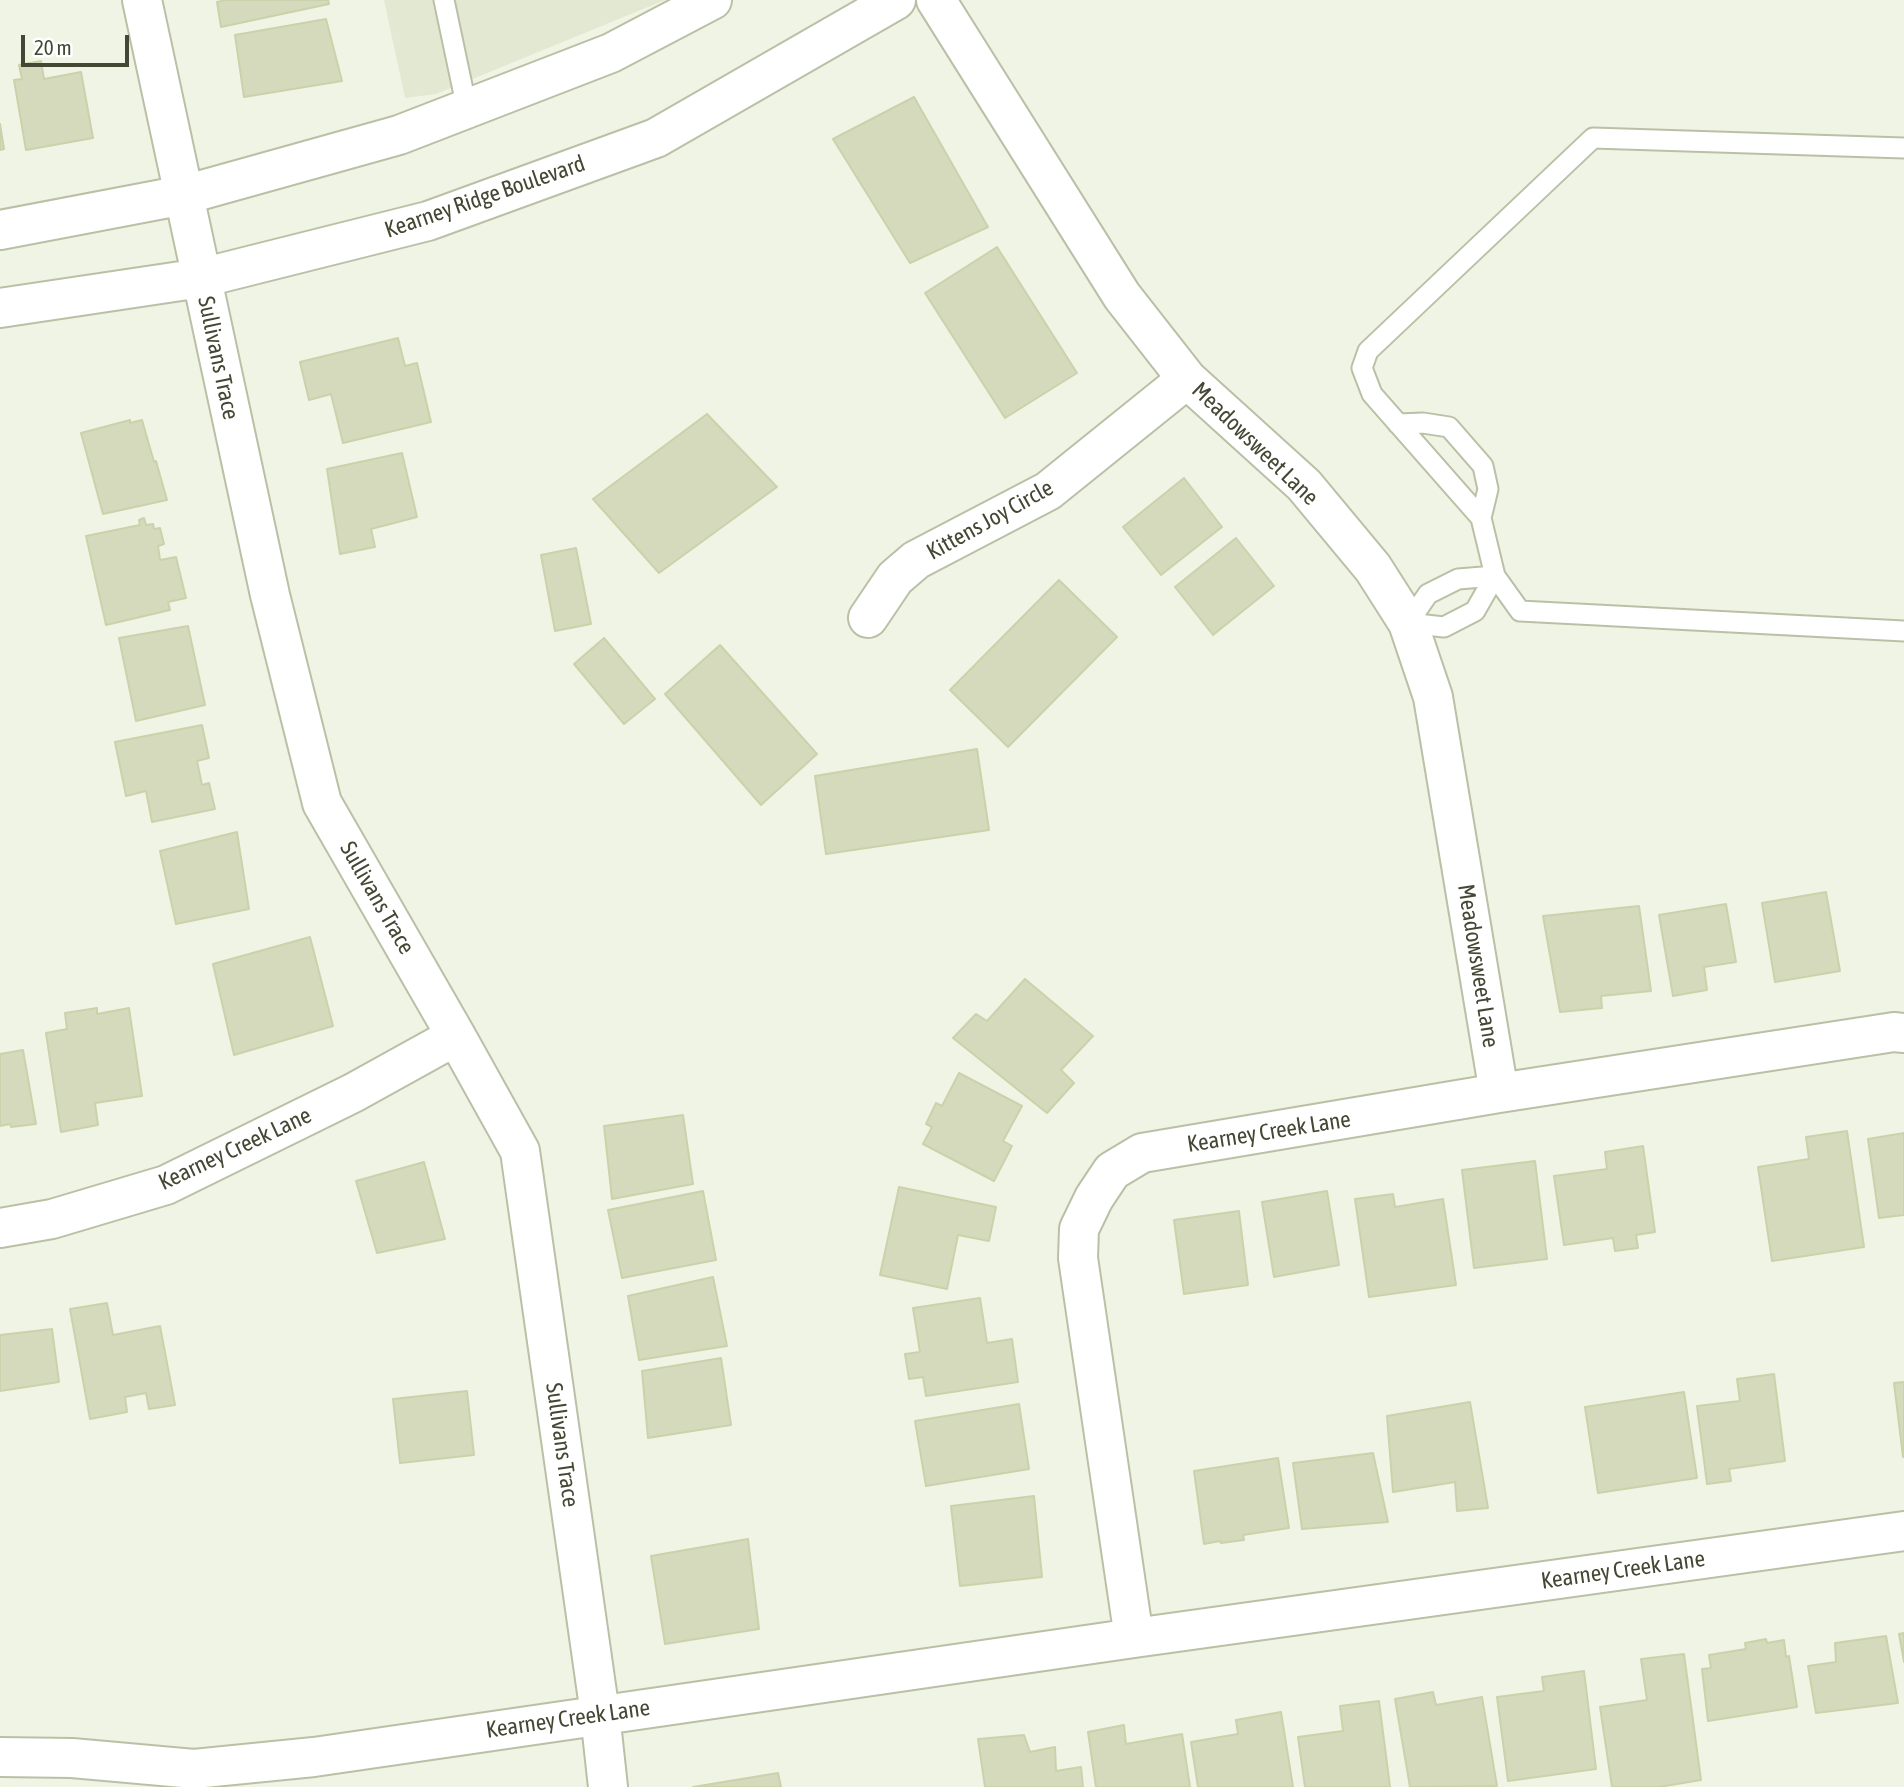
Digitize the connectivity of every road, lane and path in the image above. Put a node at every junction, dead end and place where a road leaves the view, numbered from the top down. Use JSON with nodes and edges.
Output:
{"nodes":[{"id":1,"x":142,"y":0,"type":"edge"},
{"id":2,"x":444,"y":0,"type":"edge"},
{"id":3,"x":712,"y":0,"type":"edge"},
{"id":4,"x":896,"y":0,"type":"edge"},
{"id":5,"x":936,"y":0,"type":"edge"},
{"id":6,"x":467,"y":108,"type":"junction"},
{"id":7,"x":1904,"y":148,"type":"edge"},
{"id":8,"x":184,"y":195,"type":"junction"},
{"id":9,"x":0,"y":230,"type":"edge"},
{"id":10,"x":201,"y":278,"type":"junction"},
{"id":11,"x":0,"y":307,"type":"edge"},
{"id":12,"x":1187,"y":379,"type":"junction"},
{"id":13,"x":1398,"y":424,"type":"junction"},
{"id":14,"x":1481,"y":518,"type":"junction"},
{"id":15,"x":1495,"y":576,"type":"junction"},
{"id":16,"x":868,"y":618,"type":"dead end"},
{"id":17,"x":1408,"y":623,"type":"junction"},
{"id":18,"x":1904,"y":631,"type":"edge"},
{"id":19,"x":1904,"y":1033,"type":"edge"},
{"id":20,"x":456,"y":1036,"type":"junction"},
{"id":21,"x":1499,"y":1093,"type":"junction"},
{"id":22,"x":0,"y":1228,"type":"edge"},
{"id":23,"x":1904,"y":1531,"type":"edge"},
{"id":24,"x":1134,"y":1638,"type":"junction"},
{"id":25,"x":600,"y":1714,"type":"junction"},
{"id":26,"x":0,"y":1757,"type":"edge"},
{"id":27,"x":608,"y":1787,"type":"edge"}],
"edges":[{"from":1,"to":8,"type":"street","name":"Sullivans Trace"},
{"from":2,"to":6,"type":"lane"},
{"from":3,"to":6,"type":"street"},
{"from":4,"to":10,"type":"street","name":"Kearney Ridge Boulevard"},
{"from":5,"to":12,"type":"street","name":"Meadowsweet Lane"},
{"from":6,"to":8,"type":"street"},
{"from":7,"to":13,"type":"lane"},
{"from":8,"to":9,"type":"street"},
{"from":8,"to":10,"type":"street","name":"Sullivans Trace"},
{"from":10,"to":11,"type":"street","name":"Kearney Ridge Boulevard"},
{"from":10,"to":20,"type":"street","name":"Sullivans Trace"},
{"from":12,"to":16,"type":"street","name":"Kittens Joy Circle"},
{"from":12,"to":17,"type":"street","name":"Meadowsweet Lane"},
{"from":13,"to":14,"type":"lane"},
{"from":13,"to":14,"type":"lane"},
{"from":14,"to":15,"type":"lane"},
{"from":15,"to":17,"type":"lane"},
{"from":15,"to":17,"type":"lane"},
{"from":15,"to":18,"type":"lane"},
{"from":17,"to":21,"type":"street","name":"Meadowsweet Lane"},
{"from":19,"to":21,"type":"street","name":"Kearney Creek Lane"},
{"from":20,"to":22,"type":"street","name":"Kearney Creek Lane"},
{"from":20,"to":25,"type":"street","name":"Sullivans Trace"},
{"from":21,"to":24,"type":"street","name":"Kearney Creek Lane"},
{"from":23,"to":24,"type":"street","name":"Kearney Creek Lane"},
{"from":24,"to":25,"type":"street","name":"Kearney Creek Lane"},
{"from":25,"to":26,"type":"street","name":"Kearney Creek Lane"},
{"from":25,"to":27,"type":"street","name":"Sullivans Trace"}]}
